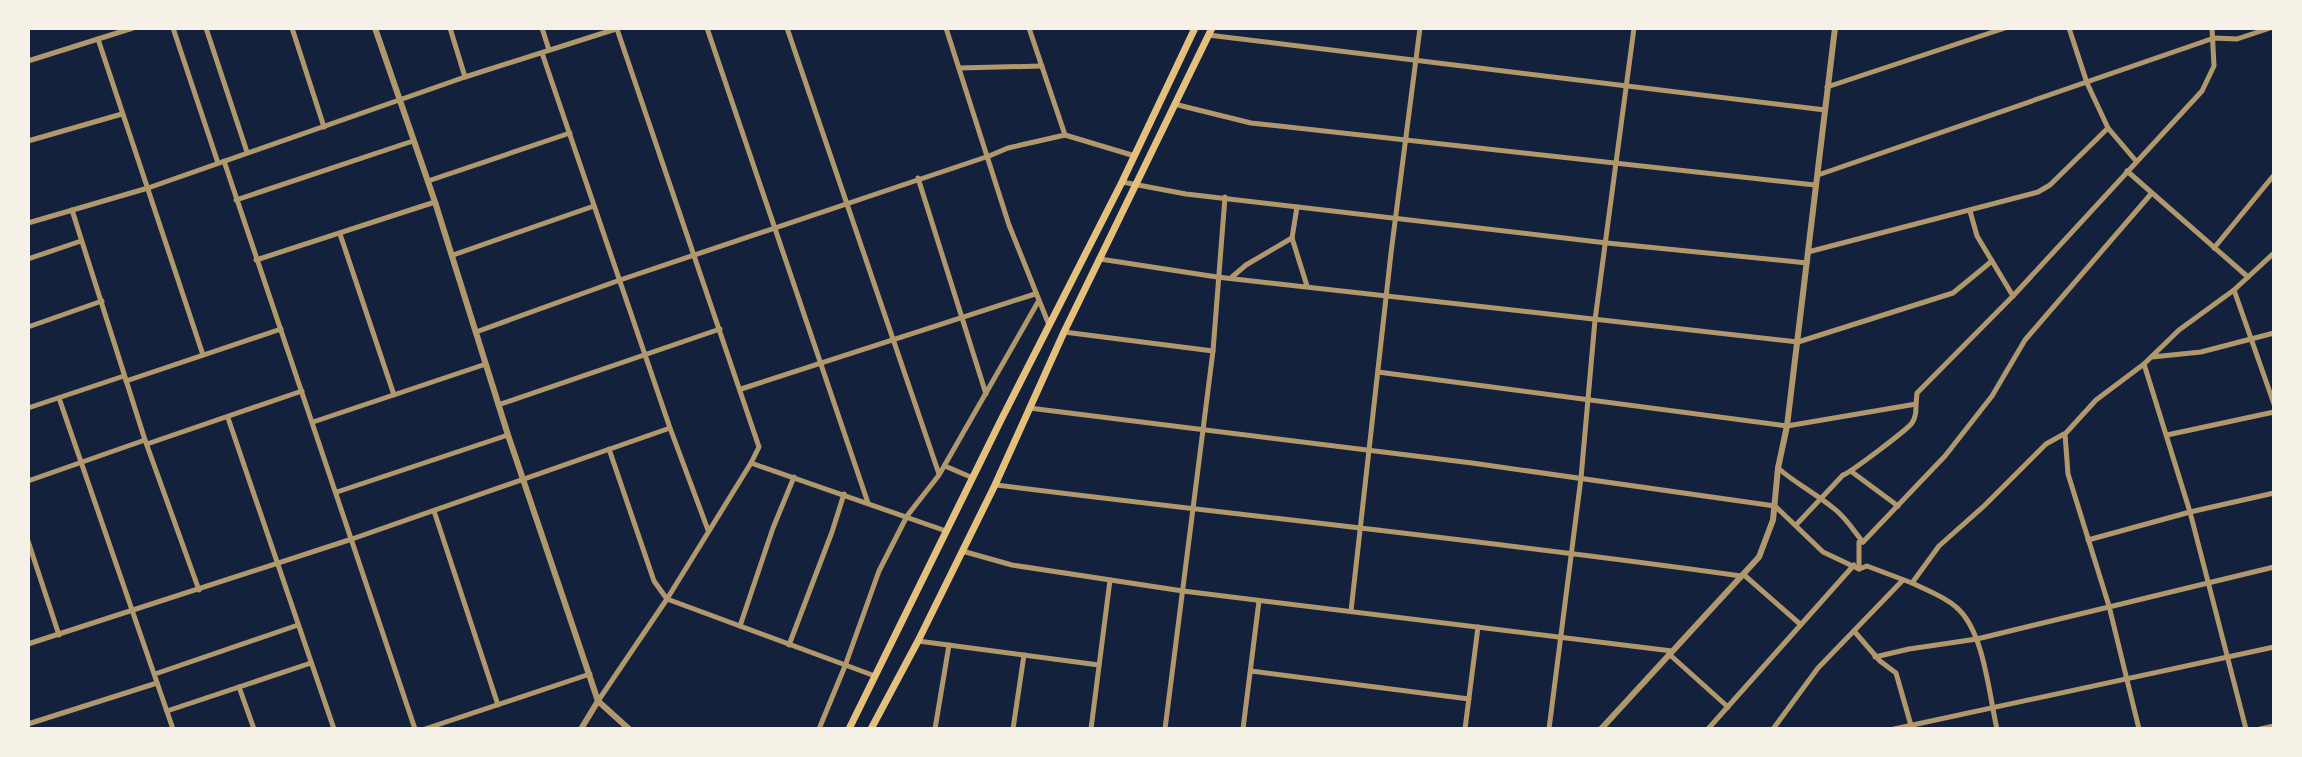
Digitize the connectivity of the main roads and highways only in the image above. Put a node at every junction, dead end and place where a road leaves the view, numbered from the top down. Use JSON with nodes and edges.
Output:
{"nodes":[{"id":1,"x":1195,"y":28,"type":"edge"},
{"id":2,"x":1210,"y":32,"type":"edge"},
{"id":3,"x":849,"y":729,"type":"edge"},
{"id":4,"x":871,"y":729,"type":"edge"}],
"edges":[{"from":1,"to":3,"type":"main road"},
{"from":2,"to":4,"type":"main road"}]}
